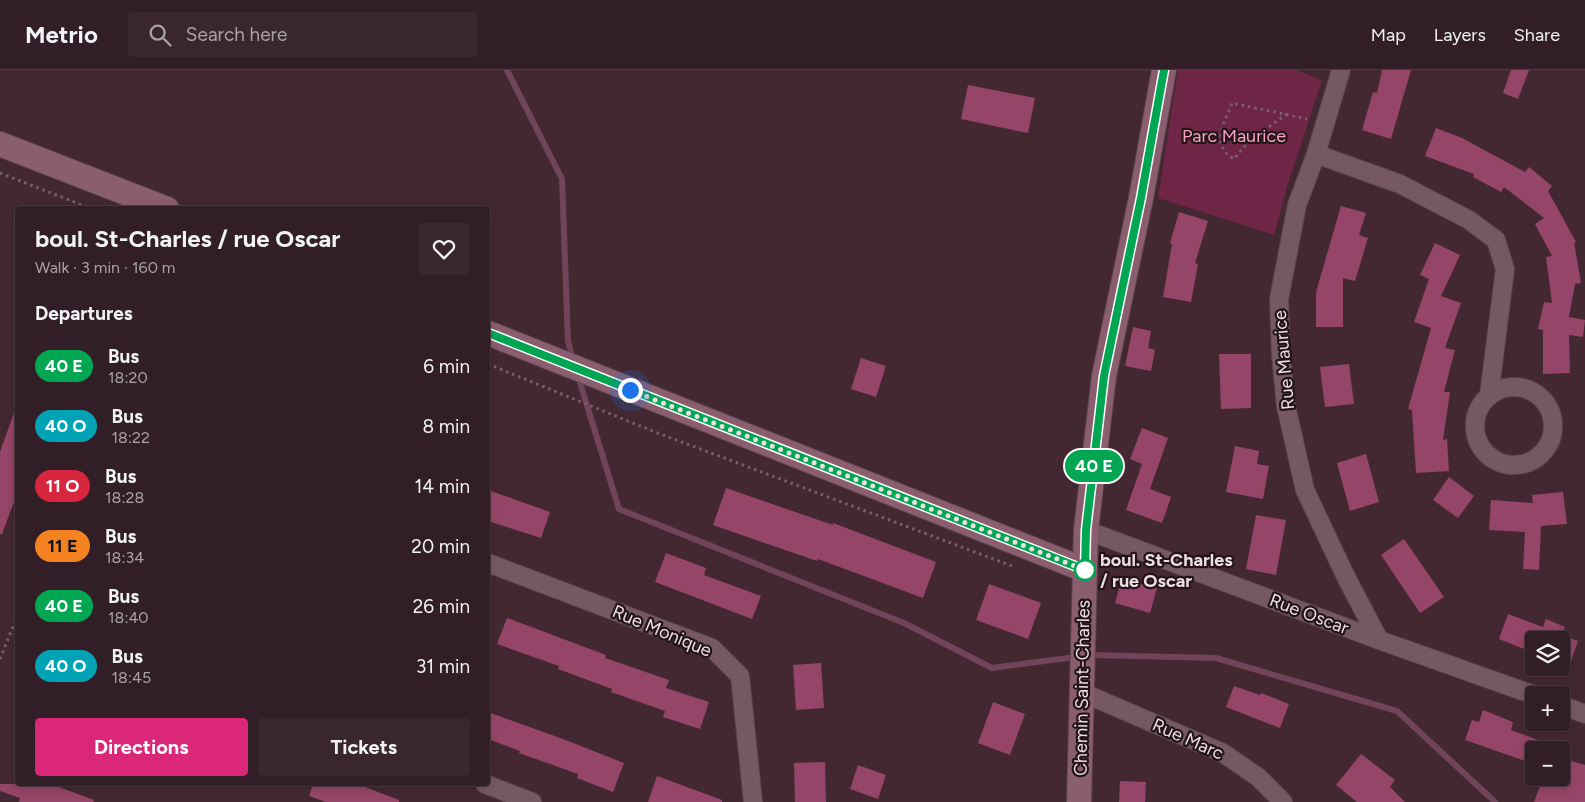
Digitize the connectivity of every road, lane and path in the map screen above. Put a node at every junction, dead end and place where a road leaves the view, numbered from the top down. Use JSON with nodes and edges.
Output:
{"nodes":[{"id":1,"x":1164,"y":70,"type":"edge"},
{"id":2,"x":1341,"y":70,"type":"edge"},
{"id":3,"x":1287,"y":114,"type":"junction"},
{"id":4,"x":1325,"y":123,"type":"junction"},
{"id":5,"x":0,"y":144,"type":"edge"},
{"id":6,"x":1316,"y":154,"type":"junction"},
{"id":7,"x":0,"y":173,"type":"edge"},
{"id":8,"x":84,"y":206,"type":"edge"},
{"id":9,"x":159,"y":206,"type":"edge"},
{"id":10,"x":490,"y":335,"type":"edge"},
{"id":11,"x":490,"y":365,"type":"edge"},
{"id":12,"x":1490,"y":396,"type":"junction"},
{"id":13,"x":1086,"y":530,"type":"junction"},
{"id":14,"x":490,"y":563,"type":"edge"},
{"id":15,"x":1020,"y":570,"type":"dead end"},
{"id":16,"x":1085,"y":570,"type":"junction"},
{"id":17,"x":15,"y":622,"type":"edge"},
{"id":18,"x":1379,"y":640,"type":"junction"},
{"id":19,"x":0,"y":659,"type":"edge"},
{"id":20,"x":1082,"y":692,"type":"junction"},
{"id":21,"x":1525,"y":692,"type":"edge"},
{"id":22,"x":1570,"y":708,"type":"edge"},
{"id":23,"x":1585,"y":714,"type":"edge"},
{"id":24,"x":490,"y":786,"type":"edge"},
{"id":25,"x":532,"y":802,"type":"edge"},
{"id":26,"x":753,"y":802,"type":"edge"},
{"id":27,"x":1079,"y":802,"type":"edge"},
{"id":28,"x":1284,"y":802,"type":"edge"}],
"edges":[{"from":1,"to":13,"type":"street","name":"Chemin Saint-Charles"},
{"from":2,"to":4,"type":"street","name":"Rue Maurice"},
{"from":3,"to":3,"type":"path"},
{"from":3,"to":4,"type":"path"},
{"from":4,"to":6,"type":"street","name":"Rue Maurice"},
{"from":5,"to":9,"type":"street"},
{"from":6,"to":12,"type":"street"},
{"from":6,"to":18,"type":"street","name":"Rue Maurice"},
{"from":7,"to":8,"type":"path"},
{"from":10,"to":16,"type":"street"},
{"from":11,"to":15,"type":"path"},
{"from":12,"to":12,"type":"street"},
{"from":13,"to":16,"type":"street","name":"Chemin Saint-Charles"},
{"from":13,"to":18,"type":"street","name":"Rue Oscar"},
{"from":14,"to":26,"type":"street","name":"Rue Monique"},
{"from":16,"to":20,"type":"street","name":"Chemin Saint-Charles"},
{"from":17,"to":19,"type":"path"},
{"from":18,"to":21,"type":"street","name":"Rue Oscar"},
{"from":20,"to":27,"type":"street","name":"Chemin Saint-Charles"},
{"from":20,"to":28,"type":"street","name":"Rue Marc"},
{"from":22,"to":23,"type":"street"},
{"from":24,"to":25,"type":"street"}]}
